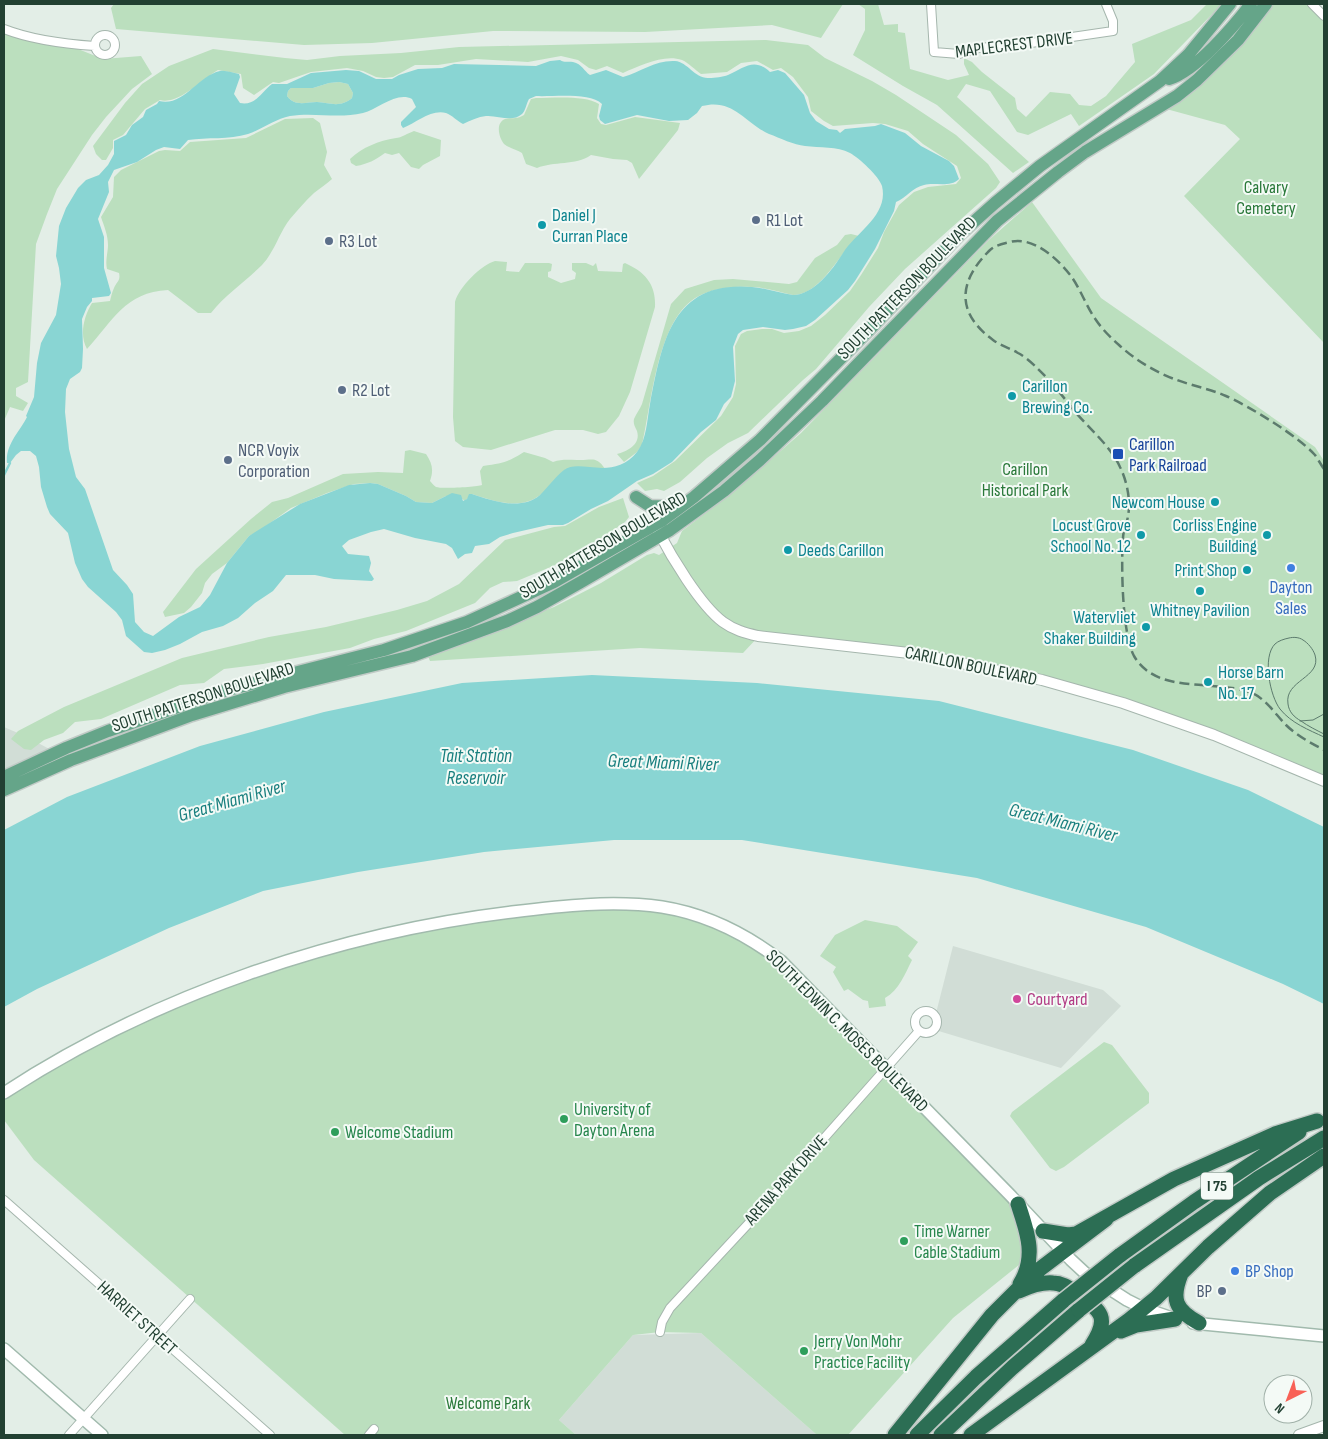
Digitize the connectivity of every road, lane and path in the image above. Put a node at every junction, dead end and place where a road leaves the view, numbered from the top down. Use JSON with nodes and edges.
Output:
{"nodes":[{"id":1,"x":931,"y":4,"type":"edge"},
{"id":2,"x":1106,"y":4,"type":"edge"},
{"id":3,"x":1230,"y":4,"type":"edge"},
{"id":4,"x":1251,"y":4,"type":"edge"},
{"id":5,"x":1266,"y":4,"type":"edge"},
{"id":6,"x":1312,"y":4,"type":"edge"},
{"id":7,"x":1324,"y":16,"type":"edge"},
{"id":8,"x":4,"y":29,"type":"edge"},
{"id":9,"x":95,"y":46,"type":"dead end"},
{"id":10,"x":1160,"y":82,"type":"junction"},
{"id":11,"x":636,"y":497,"type":"dead end"},
{"id":12,"x":680,"y":507,"type":"junction"},
{"id":13,"x":657,"y":530,"type":"junction"},
{"id":14,"x":4,"y":777,"type":"edge"},
{"id":15,"x":1324,"y":781,"type":"edge"},
{"id":16,"x":4,"y":790,"type":"edge"},
{"id":17,"x":919,"y":1031,"type":"dead end"},
{"id":18,"x":887,"y":1069,"type":"junction"},
{"id":19,"x":4,"y":1093,"type":"edge"},
{"id":20,"x":1321,"y":1119,"type":"edge"},
{"id":21,"x":1324,"y":1138,"type":"edge"},
{"id":22,"x":1324,"y":1156,"type":"edge"},
{"id":23,"x":4,"y":1200,"type":"edge"},
{"id":24,"x":1018,"y":1204,"type":"junction"},
{"id":25,"x":1106,"y":1218,"type":"junction"},
{"id":26,"x":1043,"y":1231,"type":"junction"},
{"id":27,"x":1062,"y":1252,"type":"junction"},
{"id":28,"x":1183,"y":1270,"type":"junction"},
{"id":29,"x":1013,"y":1294,"type":"junction"},
{"id":30,"x":190,"y":1299,"type":"dead end"},
{"id":31,"x":1143,"y":1308,"type":"junction"},
{"id":32,"x":1175,"y":1319,"type":"junction"},
{"id":33,"x":1199,"y":1323,"type":"junction"},
{"id":34,"x":660,"y":1332,"type":"dead end"},
{"id":35,"x":157,"y":1336,"type":"junction"},
{"id":36,"x":1324,"y":1336,"type":"edge"},
{"id":37,"x":1104,"y":1339,"type":"junction"},
{"id":38,"x":4,"y":1349,"type":"edge"},
{"id":39,"x":1090,"y":1349,"type":"junction"},
{"id":40,"x":84,"y":1419,"type":"junction"},
{"id":41,"x":1324,"y":1426,"type":"edge"},
{"id":42,"x":69,"y":1435,"type":"edge"},
{"id":43,"x":102,"y":1435,"type":"edge"},
{"id":44,"x":270,"y":1435,"type":"edge"},
{"id":45,"x":895,"y":1435,"type":"edge"},
{"id":46,"x":917,"y":1435,"type":"edge"},
{"id":47,"x":941,"y":1435,"type":"edge"},
{"id":48,"x":971,"y":1435,"type":"edge"},
{"id":49,"x":1299,"y":1435,"type":"edge"}],
"edges":[{"from":1,"to":2,"type":"street","name":"MAPLECREST DRIVE"},
{"from":3,"to":10,"type":"main road","name":"SOUTH PATTERSON BOULEVARD"},
{"from":4,"to":10,"type":"main road"},
{"from":5,"to":13,"type":"main road","name":"SOUTH PATTERSON BOULEVARD"},
{"from":6,"to":7,"type":"street"},
{"from":8,"to":9,"type":"street"},
{"from":10,"to":12,"type":"main road","name":"SOUTH PATTERSON BOULEVARD"},
{"from":11,"to":12,"type":"main road"},
{"from":12,"to":13,"type":"main road","name":"SOUTH PATTERSON BOULEVARD"},
{"from":13,"to":14,"type":"main road","name":"SOUTH PATTERSON BOULEVARD"},
{"from":13,"to":15,"type":"street","name":"CARILLON BOULEVARD"},
{"from":13,"to":16,"type":"main road","name":"SOUTH PATTERSON BOULEVARD"},
{"from":17,"to":18,"type":"street","name":"ARENA PARK DRIVE"},
{"from":18,"to":19,"type":"main road","name":"SOUTH EDWIN C. MOSES BOULEVARD"},
{"from":18,"to":24,"type":"main road","name":"SOUTH EDWIN C. MOSES BOULEVARD"},
{"from":18,"to":34,"type":"street","name":"ARENA PARK DRIVE"},
{"from":20,"to":25,"type":"highway"},
{"from":20,"to":46,"type":"highway","number":"I 75","bridge":true},
{"from":21,"to":47,"type":"highway","number":"I 75","bridge":true},
{"from":22,"to":28,"type":"highway"},
{"from":23,"to":35,"type":"street","name":"HARRIET STREET"},
{"from":24,"to":26,"type":"main road","name":"SOUTH EDWIN C. MOSES BOULEVARD"},
{"from":24,"to":29,"type":"highway"},
{"from":25,"to":26,"type":"highway"},
{"from":25,"to":27,"type":"highway"},
{"from":26,"to":27,"type":"main road","name":"SOUTH EDWIN C. MOSES BOULEVARD"},
{"from":27,"to":29,"type":"highway"},
{"from":27,"to":31,"type":"main road","name":"SOUTH EDWIN C. MOSES BOULEVARD"},
{"from":28,"to":31,"type":"highway"},
{"from":28,"to":33,"type":"highway"},
{"from":29,"to":39,"type":"highway"},
{"from":29,"to":45,"type":"highway"},
{"from":30,"to":35,"type":"street"},
{"from":31,"to":32,"type":"main road","name":"SOUTH EDWIN C. MOSES BOULEVARD"},
{"from":31,"to":37,"type":"highway"},
{"from":32,"to":33,"type":"main road","name":"SOUTH EDWIN C. MOSES BOULEVARD"},
{"from":32,"to":37,"type":"highway"},
{"from":33,"to":36,"type":"main road","name":"SOUTH EDWIN C. MOSES BOULEVARD"},
{"from":35,"to":40,"type":"street"},
{"from":35,"to":44,"type":"street","name":"HARRIET STREET"},
{"from":37,"to":39,"type":"highway"},
{"from":38,"to":40,"type":"main road"},
{"from":39,"to":48,"type":"highway"},
{"from":40,"to":42,"type":"street"},
{"from":40,"to":43,"type":"main road"},
{"from":41,"to":49,"type":"street"}]}
